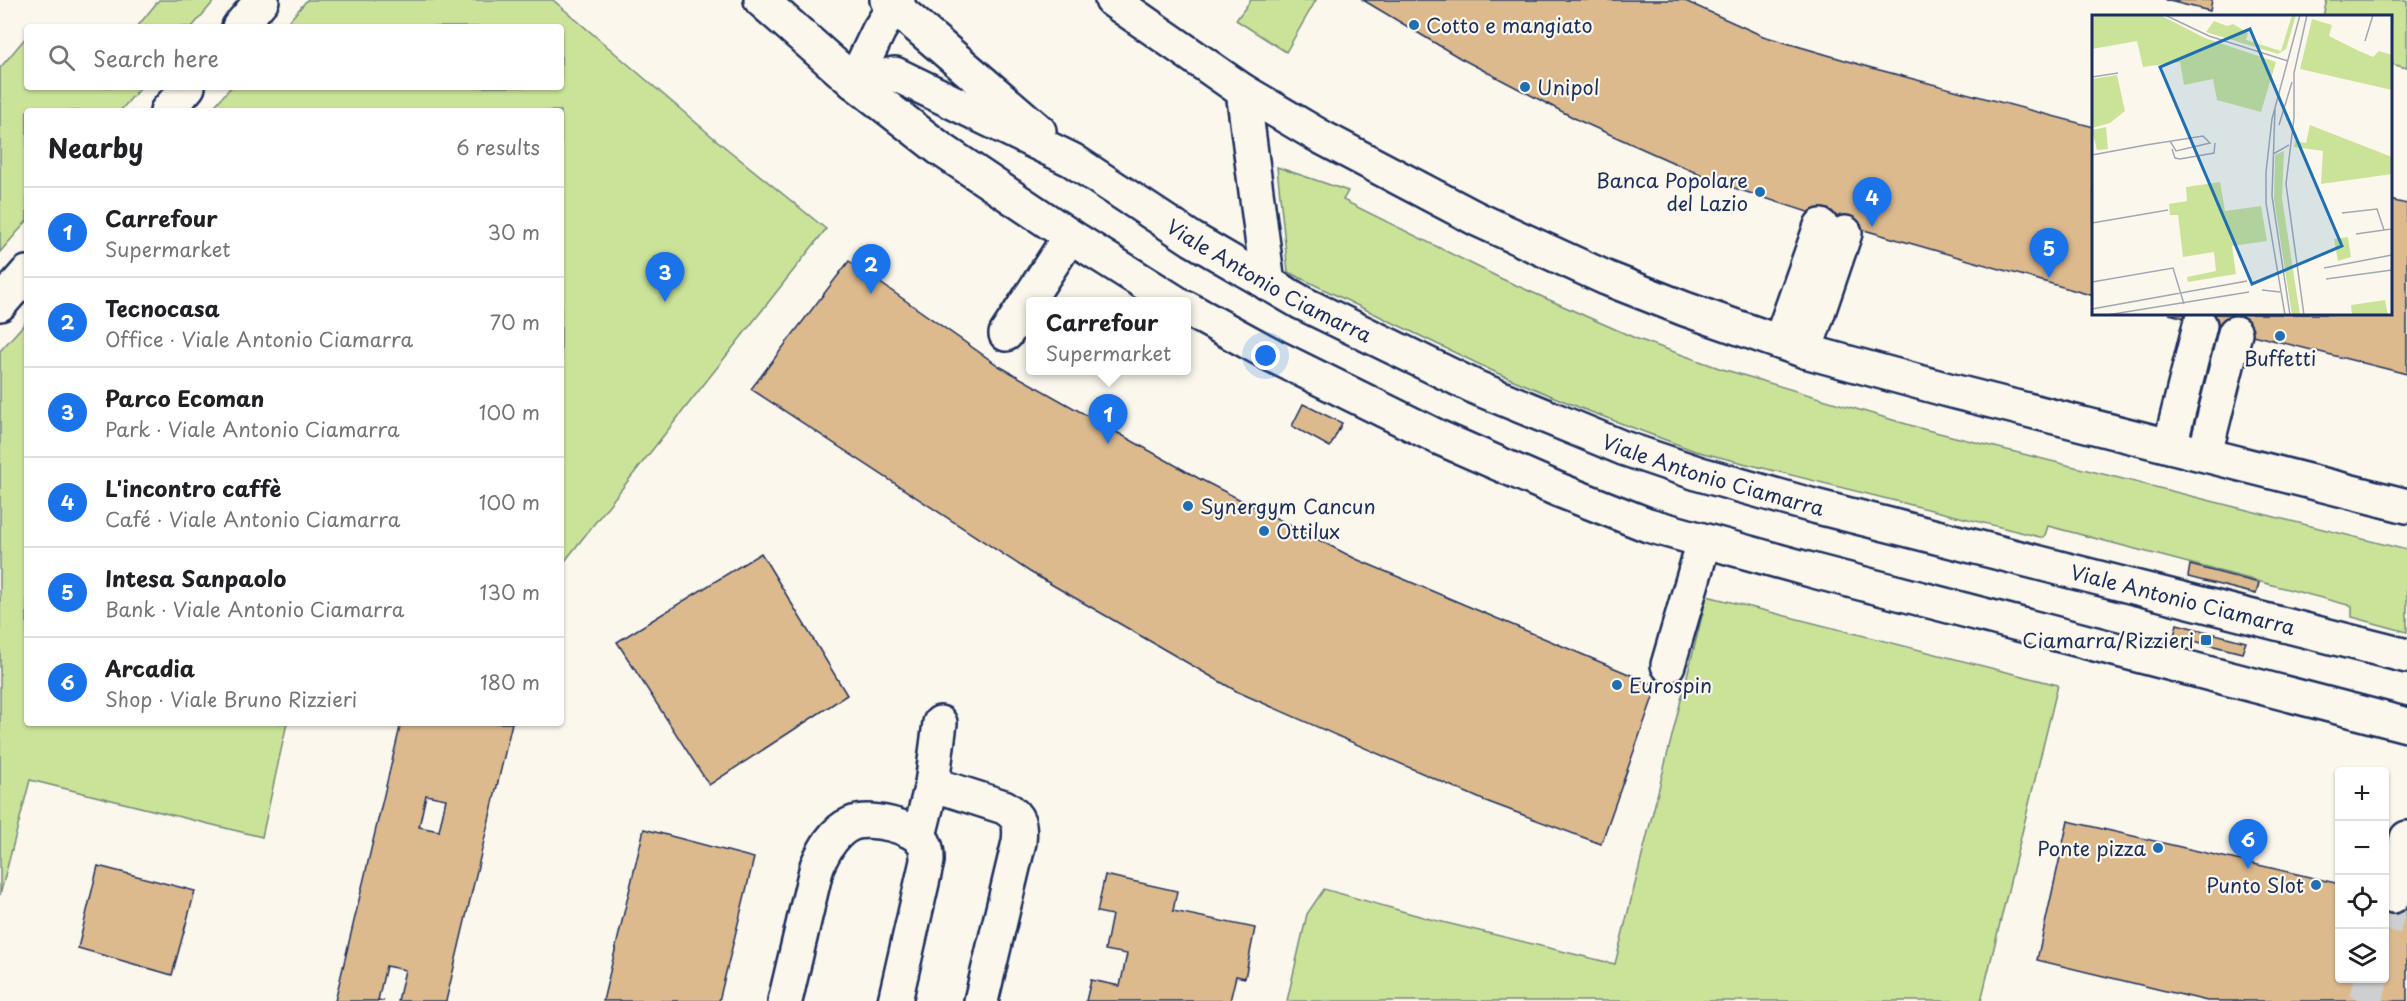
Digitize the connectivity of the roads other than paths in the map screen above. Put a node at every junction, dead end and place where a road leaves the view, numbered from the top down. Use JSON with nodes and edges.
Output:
{"nodes":[{"id":1,"x":262,"y":0,"type":"edge"},
{"id":2,"x":762,"y":0,"type":"edge"},
{"id":3,"x":1112,"y":0,"type":"edge"},
{"id":4,"x":893,"y":2,"type":"edge"},
{"id":5,"x":242,"y":24,"type":"edge"},
{"id":6,"x":854,"y":81,"type":"junction"},
{"id":7,"x":185,"y":90,"type":"edge"},
{"id":8,"x":1243,"y":91,"type":"junction"},
{"id":9,"x":170,"y":108,"type":"edge"},
{"id":10,"x":1072,"y":160,"type":"junction"},
{"id":11,"x":1833,"y":229,"type":"dead end"},
{"id":12,"x":1070,"y":236,"type":"junction"},
{"id":13,"x":24,"y":276,"type":"edge"},
{"id":14,"x":1268,"y":284,"type":"junction"},
{"id":15,"x":1030,"y":297,"type":"edge"},
{"id":16,"x":1168,"y":297,"type":"edge"},
{"id":17,"x":1026,"y":303,"type":"edge"},
{"id":18,"x":0,"y":304,"type":"edge"},
{"id":19,"x":1191,"y":311,"type":"edge"},
{"id":20,"x":2200,"y":325,"type":"dead end"},
{"id":21,"x":2235,"y":333,"type":"dead end"},
{"id":22,"x":1006,"y":334,"type":"dead end"},
{"id":23,"x":1793,"y":346,"type":"junction"},
{"id":24,"x":2170,"y":446,"type":"junction"},
{"id":25,"x":2205,"y":454,"type":"junction"},
{"id":26,"x":2407,"y":506,"type":"edge"},
{"id":27,"x":1704,"y":541,"type":"junction"},
{"id":28,"x":2407,"y":656,"type":"edge"},
{"id":29,"x":1668,"y":665,"type":"dead end"},
{"id":30,"x":940,"y":723,"type":"dead end"},
{"id":31,"x":2405,"y":731,"type":"edge"},
{"id":32,"x":932,"y":784,"type":"junction"},
{"id":33,"x":919,"y":836,"type":"junction"},
{"id":34,"x":2407,"y":838,"type":"edge"},
{"id":35,"x":2393,"y":896,"type":"tunnel mouth"},
{"id":36,"x":785,"y":1001,"type":"edge"},
{"id":37,"x":895,"y":1001,"type":"edge"},
{"id":38,"x":981,"y":1001,"type":"edge"}],
"edges":[{"from":1,"to":5,"type":"street"},
{"from":2,"to":6,"type":"street"},
{"from":3,"to":8,"type":"street"},
{"from":4,"to":6,"type":"street"},
{"from":4,"to":10,"type":"street","name":"Viale Antonio Ciamarra"},
{"from":6,"to":10,"type":"street","name":"Viale Antonio Ciamarra"},
{"from":6,"to":12,"type":"street"},
{"from":7,"to":9,"type":"street"},
{"from":8,"to":14,"type":"street"},
{"from":8,"to":23,"type":"street"},
{"from":10,"to":14,"type":"street","name":"Viale Antonio Ciamarra"},
{"from":11,"to":23,"type":"street"},
{"from":12,"to":15,"type":"street"},
{"from":12,"to":16,"type":"street"},
{"from":13,"to":18,"type":"street"},
{"from":14,"to":28,"type":"street","name":"Viale Antonio Ciamarra"},
{"from":17,"to":22,"type":"street"},
{"from":19,"to":27,"type":"street"},
{"from":20,"to":24,"type":"street"},
{"from":21,"to":25,"type":"street"},
{"from":23,"to":24,"type":"street"},
{"from":24,"to":25,"type":"street"},
{"from":25,"to":26,"type":"street"},
{"from":27,"to":29,"type":"street"},
{"from":27,"to":31,"type":"street"},
{"from":30,"to":32,"type":"street"},
{"from":32,"to":33,"type":"street"},
{"from":32,"to":38,"type":"street"},
{"from":33,"to":36,"type":"street"},
{"from":33,"to":37,"type":"street"},
{"from":34,"to":35,"type":"street"}]}
